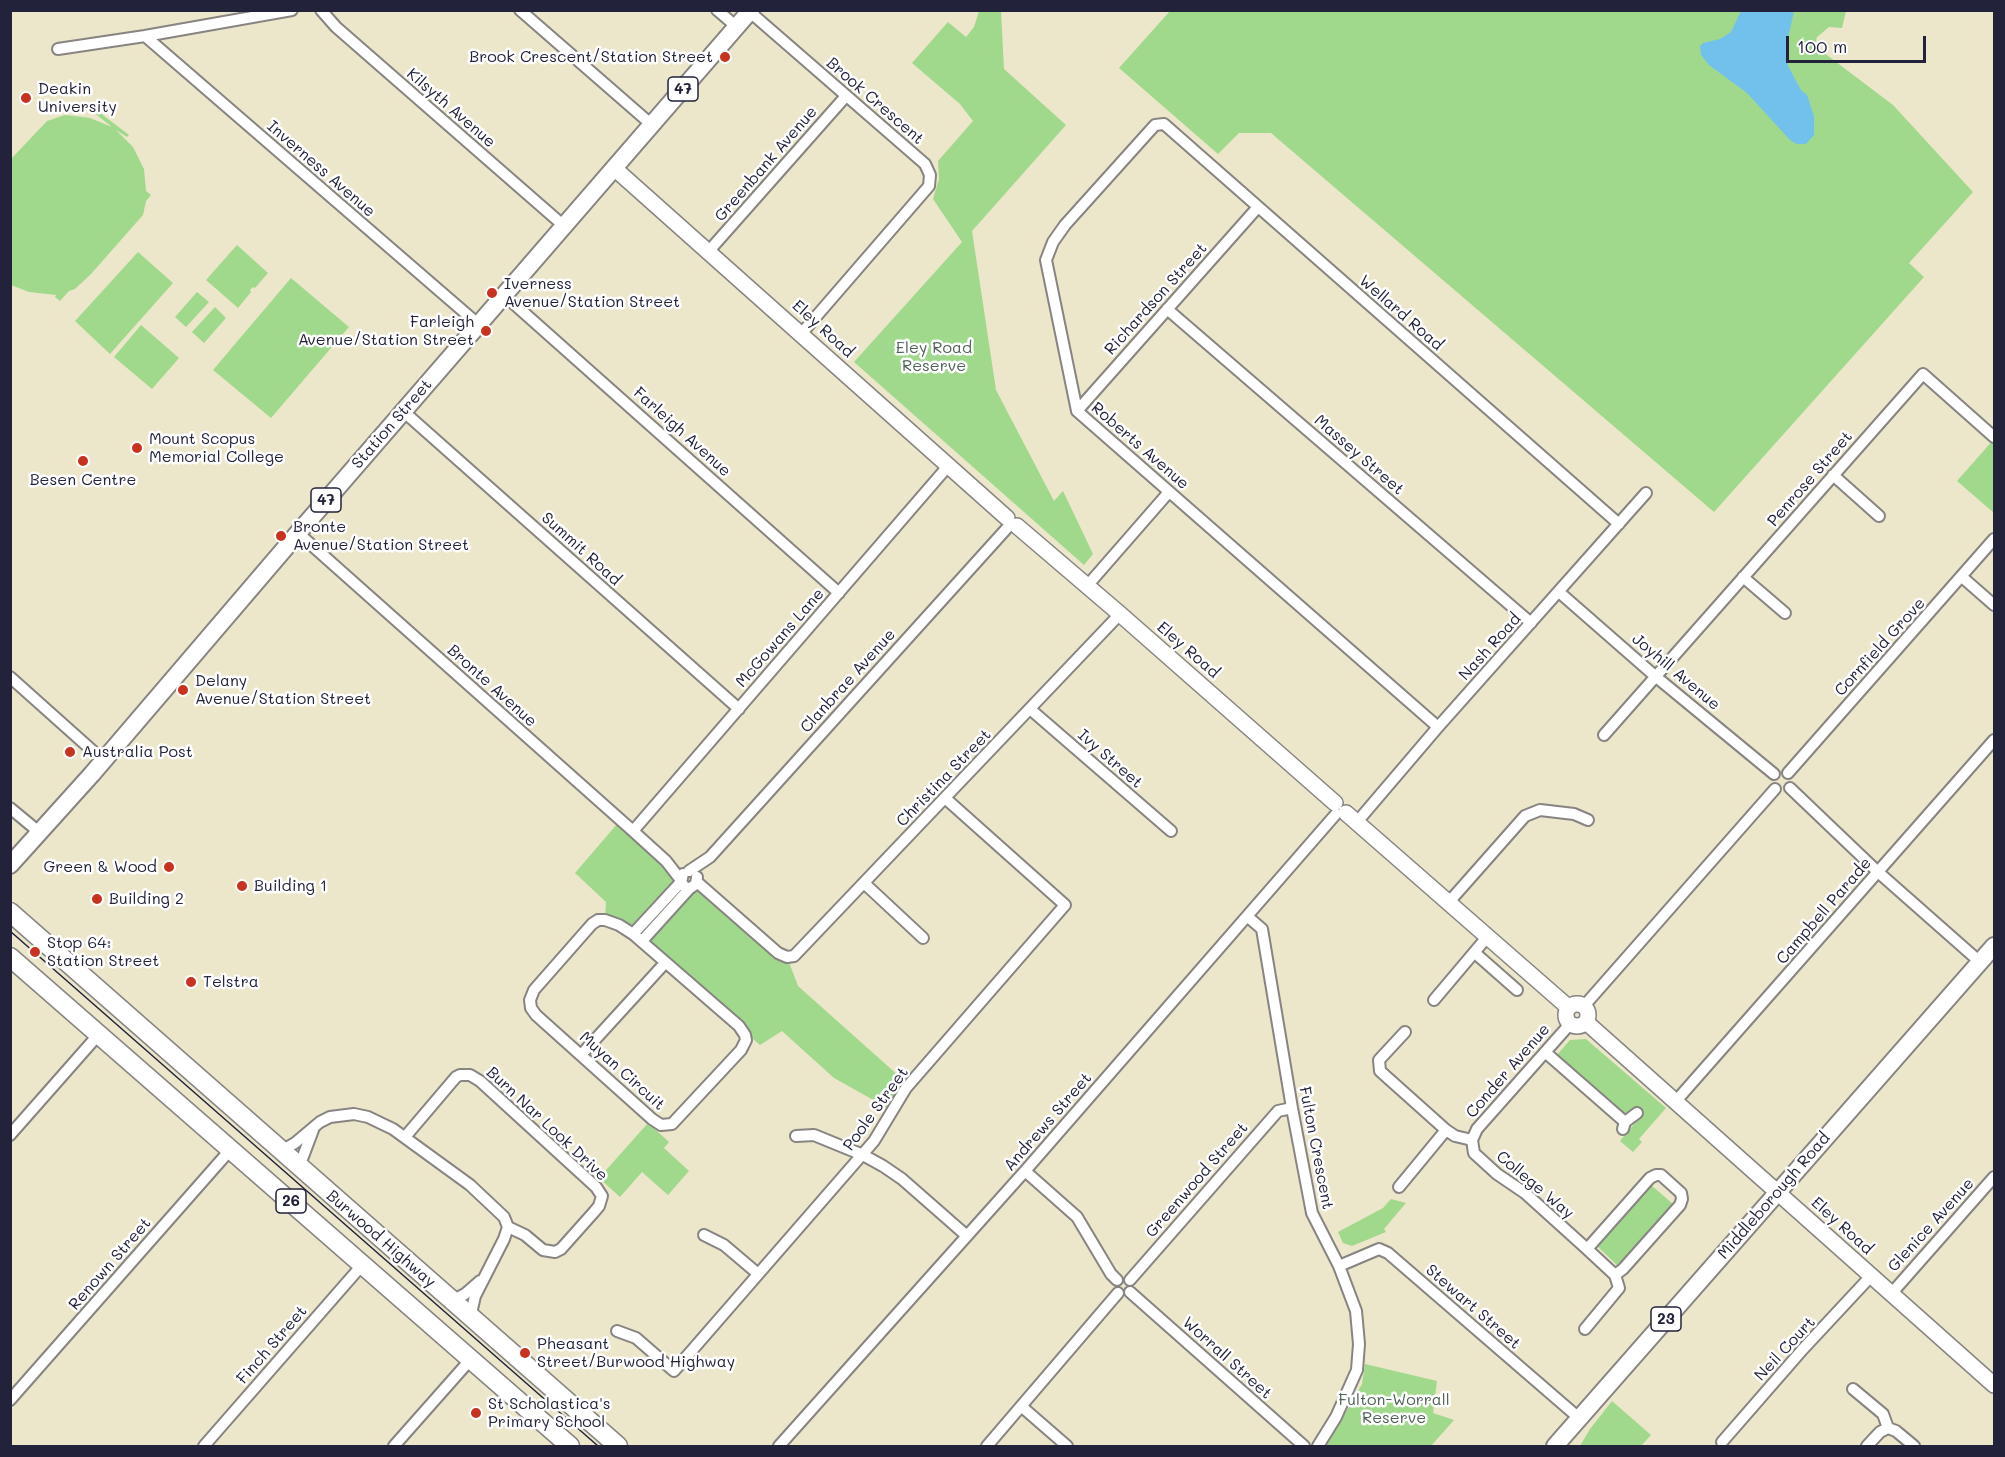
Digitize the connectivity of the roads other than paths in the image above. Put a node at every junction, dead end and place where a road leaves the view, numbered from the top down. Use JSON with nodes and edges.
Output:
{"nodes":[{"id":1,"x":292,"y":10,"type":"edge"},
{"id":2,"x":321,"y":10,"type":"edge"},
{"id":3,"x":520,"y":10,"type":"edge"},
{"id":4,"x":717,"y":10,"type":"edge"},
{"id":5,"x":751,"y":11,"type":"edge"},
{"id":6,"x":737,"y":27,"type":"junction"},
{"id":7,"x":145,"y":36,"type":"junction"},
{"id":8,"x":58,"y":49,"type":"dead end"},
{"id":9,"x":846,"y":96,"type":"junction"},
{"id":10,"x":1164,"y":124,"type":"joint"},
{"id":11,"x":652,"y":125,"type":"junction"},
{"id":12,"x":614,"y":168,"type":"junction"},
{"id":13,"x":1258,"y":207,"type":"junction"},
{"id":14,"x":564,"y":226,"type":"junction"},
{"id":15,"x":708,"y":252,"type":"junction"},
{"id":16,"x":504,"y":295,"type":"junction"},
{"id":17,"x":1167,"y":309,"type":"junction"},
{"id":18,"x":478,"y":324,"type":"junction"},
{"id":19,"x":801,"y":333,"type":"junction"},
{"id":20,"x":403,"y":411,"type":"junction"},
{"id":21,"x":1077,"y":411,"type":"junction"},
{"id":22,"x":1995,"y":437,"type":"edge"},
{"id":23,"x":949,"y":465,"type":"junction"},
{"id":24,"x":1833,"y":476,"type":"junction"},
{"id":25,"x":1169,"y":492,"type":"junction"},
{"id":26,"x":1646,"y":493,"type":"dead end"},
{"id":27,"x":1879,"y":516,"type":"dead end"},
{"id":28,"x":1011,"y":524,"type":"junction"},
{"id":29,"x":1619,"y":524,"type":"junction"},
{"id":30,"x":298,"y":533,"type":"junction"},
{"id":31,"x":1995,"y":539,"type":"edge"},
{"id":32,"x":1743,"y":577,"type":"junction"},
{"id":33,"x":1962,"y":577,"type":"junction"},
{"id":34,"x":1087,"y":586,"type":"junction"},
{"id":35,"x":1559,"y":592,"type":"junction"},
{"id":36,"x":839,"y":593,"type":"junction"},
{"id":37,"x":1995,"y":605,"type":"edge"},
{"id":38,"x":1120,"y":614,"type":"junction"},
{"id":39,"x":1785,"y":614,"type":"dead end"},
{"id":40,"x":1531,"y":623,"type":"junction"},
{"id":41,"x":1655,"y":676,"type":"junction"},
{"id":42,"x":10,"y":677,"type":"edge"},
{"id":43,"x":1030,"y":709,"type":"junction"},
{"id":44,"x":739,"y":710,"type":"junction"},
{"id":45,"x":1438,"y":727,"type":"junction"},
{"id":46,"x":1604,"y":735,"type":"dead end"},
{"id":47,"x":1995,"y":740,"type":"edge"},
{"id":48,"x":104,"y":761,"type":"junction"},
{"id":49,"x":1774,"y":774,"type":"junction"},
{"id":50,"x":1788,"y":774,"type":"junction"},
{"id":51,"x":1790,"y":788,"type":"junction"},
{"id":52,"x":1775,"y":789,"type":"junction"},
{"id":53,"x":945,"y":798,"type":"junction"},
{"id":54,"x":10,"y":808,"type":"edge"},
{"id":55,"x":1343,"y":813,"type":"junction"},
{"id":56,"x":1588,"y":820,"type":"dead end"},
{"id":57,"x":633,"y":831,"type":"junction"},
{"id":58,"x":1171,"y":831,"type":"dead end"},
{"id":59,"x":39,"y":832,"type":"junction"},
{"id":60,"x":10,"y":865,"type":"edge"},
{"id":61,"x":1878,"y":872,"type":"junction"},
{"id":62,"x":689,"y":880,"type":"junction"},
{"id":63,"x":864,"y":883,"type":"junction"},
{"id":64,"x":1449,"y":902,"type":"junction"},
{"id":65,"x":10,"y":912,"type":"edge"},
{"id":66,"x":1248,"y":917,"type":"junction"},
{"id":67,"x":633,"y":934,"type":"junction"},
{"id":68,"x":1488,"y":936,"type":"junction"},
{"id":69,"x":924,"y":938,"type":"dead end"},
{"id":70,"x":642,"y":941,"type":"junction"},
{"id":71,"x":1995,"y":946,"type":"edge"},
{"id":72,"x":1475,"y":953,"type":"junction"},
{"id":73,"x":10,"y":957,"type":"edge"},
{"id":74,"x":787,"y":957,"type":"joint"},
{"id":75,"x":1980,"y":962,"type":"junction"},
{"id":76,"x":665,"y":963,"type":"junction"},
{"id":77,"x":1517,"y":990,"type":"dead end"},
{"id":78,"x":1434,"y":1000,"type":"dead end"},
{"id":79,"x":1568,"y":1006,"type":"junction"},
{"id":80,"x":1584,"y":1006,"type":"junction"},
{"id":81,"x":1586,"y":1022,"type":"junction"},
{"id":82,"x":1570,"y":1024,"type":"junction"},
{"id":83,"x":1405,"y":1032,"type":"dead end"},
{"id":84,"x":99,"y":1034,"type":"junction"},
{"id":85,"x":154,"y":1040,"type":"junction"},
{"id":86,"x":1545,"y":1052,"type":"junction"},
{"id":87,"x":581,"y":1055,"type":"junction"},
{"id":88,"x":143,"y":1072,"type":"junction"},
{"id":89,"x":1676,"y":1101,"type":"junction"},
{"id":90,"x":1292,"y":1108,"type":"junction"},
{"id":91,"x":1637,"y":1113,"type":"dead end"},
{"id":92,"x":313,"y":1130,"type":"junction"},
{"id":93,"x":1446,"y":1130,"type":"junction"},
{"id":94,"x":10,"y":1135,"type":"edge"},
{"id":95,"x":405,"y":1137,"type":"junction"},
{"id":96,"x":796,"y":1137,"type":"dead end"},
{"id":97,"x":1472,"y":1140,"type":"junction"},
{"id":98,"x":231,"y":1149,"type":"junction"},
{"id":99,"x":281,"y":1151,"type":"junction"},
{"id":100,"x":863,"y":1155,"type":"junction"},
{"id":101,"x":299,"y":1167,"type":"junction"},
{"id":102,"x":1025,"y":1171,"type":"junction"},
{"id":103,"x":1995,"y":1177,"type":"edge"},
{"id":104,"x":1399,"y":1187,"type":"dead end"},
{"id":105,"x":1778,"y":1192,"type":"junction"},
{"id":106,"x":508,"y":1227,"type":"junction"},
{"id":107,"x":704,"y":1235,"type":"dead end"},
{"id":108,"x":967,"y":1236,"type":"junction"},
{"id":109,"x":1587,"y":1249,"type":"junction"},
{"id":110,"x":363,"y":1264,"type":"junction"},
{"id":111,"x":1339,"y":1266,"type":"junction"},
{"id":112,"x":757,"y":1274,"type":"junction"},
{"id":113,"x":1615,"y":1275,"type":"junction"},
{"id":114,"x":484,"y":1276,"type":"junction"},
{"id":115,"x":1871,"y":1276,"type":"junction"},
{"id":116,"x":1117,"y":1280,"type":"junction"},
{"id":117,"x":1130,"y":1280,"type":"junction"},
{"id":118,"x":1130,"y":1292,"type":"junction"},
{"id":119,"x":1118,"y":1293,"type":"junction"},
{"id":120,"x":1891,"y":1294,"type":"junction"},
{"id":121,"x":452,"y":1301,"type":"junction"},
{"id":122,"x":470,"y":1318,"type":"junction"},
{"id":123,"x":1584,"y":1329,"type":"dead end"},
{"id":124,"x":617,"y":1331,"type":"dead end"},
{"id":125,"x":471,"y":1359,"type":"junction"},
{"id":126,"x":1995,"y":1386,"type":"edge"},
{"id":127,"x":1853,"y":1389,"type":"dead end"},
{"id":128,"x":10,"y":1400,"type":"edge"},
{"id":129,"x":1021,"y":1406,"type":"junction"},
{"id":130,"x":1579,"y":1418,"type":"junction"},
{"id":131,"x":1888,"y":1428,"type":"junction"},
{"id":132,"x":1564,"y":1440,"type":"edge"},
{"id":133,"x":1722,"y":1442,"type":"dead end"},
{"id":134,"x":204,"y":1446,"type":"edge"},
{"id":135,"x":394,"y":1446,"type":"edge"},
{"id":136,"x":570,"y":1446,"type":"edge"},
{"id":137,"x":618,"y":1446,"type":"edge"},
{"id":138,"x":779,"y":1446,"type":"edge"},
{"id":139,"x":987,"y":1446,"type":"edge"},
{"id":140,"x":1067,"y":1446,"type":"edge"},
{"id":141,"x":1304,"y":1446,"type":"edge"},
{"id":142,"x":1318,"y":1446,"type":"edge"},
{"id":143,"x":1555,"y":1446,"type":"edge"},
{"id":144,"x":1867,"y":1446,"type":"edge"},
{"id":145,"x":1914,"y":1446,"type":"edge"}],
"edges":[{"from":1,"to":7,"type":"street"},
{"from":2,"to":14,"type":"street","name":"Kilsyth Avenue"},
{"from":3,"to":11,"type":"street"},
{"from":4,"to":6,"type":"street"},
{"from":5,"to":6,"type":"main road","name":"Station Street","number":"47"},
{"from":5,"to":9,"type":"street","name":"Brook Crescent"},
{"from":6,"to":11,"type":"main road","name":"Station Street","number":"47"},
{"from":7,"to":8,"type":"street"},
{"from":7,"to":18,"type":"street","name":"Inverness Avenue"},
{"from":9,"to":15,"type":"street","name":"Greenbank Avenue"},
{"from":9,"to":19,"type":"street","name":"Brook Crescent"},
{"from":10,"to":13,"type":"street","name":"Wellard Road"},
{"from":10,"to":21,"type":"street","name":"Roberts Avenue"},
{"from":11,"to":12,"type":"main road","name":"Station Street","number":"47"},
{"from":12,"to":14,"type":"main road","name":"Station Street","number":"47"},
{"from":12,"to":15,"type":"main road","name":"Eley Road"},
{"from":13,"to":17,"type":"street","name":"Richardson Street"},
{"from":13,"to":29,"type":"street","name":"Wellard Road"},
{"from":14,"to":16,"type":"main road","name":"Station Street","number":"47"},
{"from":15,"to":19,"type":"main road","name":"Eley Road"},
{"from":16,"to":18,"type":"main road","name":"Station Street","number":"47"},
{"from":16,"to":36,"type":"street","name":"Farleigh Avenue"},
{"from":17,"to":21,"type":"street","name":"Richardson Street"},
{"from":17,"to":40,"type":"street","name":"Massey Street"},
{"from":18,"to":20,"type":"main road","name":"Station Street","number":"47"},
{"from":19,"to":23,"type":"main road","name":"Eley Road"},
{"from":20,"to":30,"type":"main road","name":"Station Street","number":"47"},
{"from":20,"to":44,"type":"street","name":"Summit Road"},
{"from":21,"to":25,"type":"street","name":"Roberts Avenue"},
{"from":22,"to":24,"type":"street","name":"Penrose Street"},
{"from":23,"to":28,"type":"main road","name":"Eley Road"},
{"from":23,"to":36,"type":"street","name":"McGowans Lane"},
{"from":24,"to":27,"type":"street"},
{"from":24,"to":32,"type":"street","name":"Penrose Street"},
{"from":25,"to":34,"type":"street"},
{"from":25,"to":45,"type":"street","name":"Roberts Avenue"},
{"from":26,"to":29,"type":"street","name":"Nash Road"},
{"from":28,"to":34,"type":"main road","name":"Eley Road"},
{"from":28,"to":62,"type":"street","name":"Clanbrae Avenue"},
{"from":29,"to":35,"type":"street","name":"Nash Road"},
{"from":30,"to":48,"type":"main road","name":"Station Street","number":"47"},
{"from":30,"to":57,"type":"street","name":"Bronte Avenue"},
{"from":31,"to":33,"type":"street","name":"Cornfield Grove"},
{"from":32,"to":39,"type":"street"},
{"from":32,"to":41,"type":"street","name":"Penrose Street"},
{"from":33,"to":37,"type":"street"},
{"from":33,"to":50,"type":"street","name":"Cornfield Grove"},
{"from":34,"to":38,"type":"main road","name":"Eley Road"},
{"from":35,"to":40,"type":"street","name":"Nash Road"},
{"from":35,"to":41,"type":"street","name":"Joyhill Avenue"},
{"from":36,"to":44,"type":"street","name":"McGowans Lane"},
{"from":38,"to":43,"type":"street","name":"Christina Street"},
{"from":38,"to":55,"type":"main road","name":"Eley Road"},
{"from":40,"to":45,"type":"street","name":"Nash Road"},
{"from":41,"to":46,"type":"street","name":"Penrose Street"},
{"from":41,"to":49,"type":"street","name":"Joyhill Avenue"},
{"from":42,"to":48,"type":"street"},
{"from":43,"to":53,"type":"street","name":"Christina Street"},
{"from":43,"to":58,"type":"street","name":"Ivy Street"},
{"from":44,"to":57,"type":"street","name":"McGowans Lane"},
{"from":45,"to":55,"type":"street","name":"Nash Road"},
{"from":47,"to":61,"type":"street","name":"Campbell Parade"},
{"from":48,"to":59,"type":"main road","name":"Station Street","number":"47"},
{"from":49,"to":50,"type":"street"},
{"from":49,"to":52,"type":"street"},
{"from":50,"to":51,"type":"street"},
{"from":51,"to":52,"type":"street"},
{"from":51,"to":61,"type":"street"},
{"from":52,"to":80,"type":"street"},
{"from":53,"to":63,"type":"street","name":"Christina Street"},
{"from":53,"to":100,"type":"street","name":"Poole Street"},
{"from":54,"to":59,"type":"street"},
{"from":55,"to":64,"type":"main road","name":"Eley Road"},
{"from":55,"to":66,"type":"street","name":"Andrews Street"},
{"from":56,"to":64,"type":"street"},
{"from":57,"to":62,"type":"street","name":"Bronte Avenue"},
{"from":59,"to":60,"type":"main road","name":"Station Street","number":"47"},
{"from":61,"to":75,"type":"street"},
{"from":61,"to":89,"type":"street","name":"Campbell Parade"},
{"from":62,"to":67,"type":"street"},
{"from":62,"to":70,"type":"street"},
{"from":62,"to":74,"type":"street","name":"Bronte Avenue"},
{"from":63,"to":69,"type":"street"},
{"from":63,"to":74,"type":"street","name":"Christina Street"},
{"from":64,"to":68,"type":"main road","name":"Eley Road"},
{"from":65,"to":85,"type":"highway","name":"Burwood Highway","number":"26"},
{"from":66,"to":90,"type":"street","name":"Fulton Crescent"},
{"from":66,"to":102,"type":"street","name":"Andrews Street"},
{"from":67,"to":70,"type":"street","name":"Muyan Circuit"},
{"from":67,"to":87,"type":"street","name":"Muyan Circuit"},
{"from":68,"to":72,"type":"street"},
{"from":68,"to":79,"type":"main road","name":"Eley Road"},
{"from":70,"to":76,"type":"street","name":"Muyan Circuit"},
{"from":71,"to":75,"type":"main road","name":"Middleborough Road","number":"23"},
{"from":72,"to":77,"type":"street"},
{"from":72,"to":78,"type":"street"},
{"from":73,"to":84,"type":"highway","name":"Burwood Highway","number":"26"},
{"from":75,"to":105,"type":"main road","name":"Middleborough Road","number":"23"},
{"from":76,"to":87,"type":"street"},
{"from":76,"to":87,"type":"street","name":"Muyan Circuit"},
{"from":79,"to":80,"type":"main road"},
{"from":79,"to":82,"type":"main road"},
{"from":80,"to":81,"type":"main road"},
{"from":81,"to":82,"type":"main road"},
{"from":81,"to":89,"type":"main road","name":"Eley Road"},
{"from":82,"to":86,"type":"street","name":"Conder Avenue"},
{"from":83,"to":93,"type":"street"},
{"from":84,"to":88,"type":"highway","name":"Burwood Highway","number":"26"},
{"from":84,"to":94,"type":"street"},
{"from":85,"to":88,"type":"highway"},
{"from":85,"to":99,"type":"highway","name":"Burwood Highway","number":"26"},
{"from":86,"to":91,"type":"street"},
{"from":86,"to":97,"type":"street","name":"Conder Avenue"},
{"from":88,"to":98,"type":"highway","name":"Burwood Highway","number":"26"},
{"from":89,"to":105,"type":"main road","name":"Eley Road"},
{"from":90,"to":111,"type":"street","name":"Fulton Crescent"},
{"from":90,"to":117,"type":"street","name":"Greenwood Street"},
{"from":92,"to":95,"type":"street"},
{"from":92,"to":99,"type":"street"},
{"from":92,"to":101,"type":"street"},
{"from":93,"to":97,"type":"street"},
{"from":93,"to":104,"type":"street"},
{"from":95,"to":106,"type":"street"},
{"from":95,"to":106,"type":"street","name":"Burn Nar Look Drive"},
{"from":96,"to":100,"type":"street"},
{"from":97,"to":109,"type":"street","name":"College Way"},
{"from":98,"to":110,"type":"highway","name":"Burwood Highway","number":"26"},
{"from":98,"to":128,"type":"street","name":"Renown Street"},
{"from":99,"to":101,"type":"highway","name":"Burwood Highway","number":"26"},
{"from":100,"to":108,"type":"street"},
{"from":100,"to":112,"type":"street","name":"Poole Street"},
{"from":101,"to":121,"type":"highway","name":"Burwood Highway","number":"26"},
{"from":102,"to":108,"type":"street","name":"Andrews Street"},
{"from":102,"to":116,"type":"street"},
{"from":103,"to":120,"type":"street","name":"Glenice Avenue"},
{"from":105,"to":115,"type":"main road","name":"Eley Road"},
{"from":105,"to":130,"type":"main road","name":"Middleborough Road","number":"23"},
{"from":106,"to":114,"type":"street"},
{"from":107,"to":112,"type":"street"},
{"from":108,"to":138,"type":"street","name":"Andrews Street"},
{"from":109,"to":113,"type":"street","name":"College Way"},
{"from":109,"to":113,"type":"street"},
{"from":110,"to":125,"type":"highway","name":"Burwood Highway","number":"26"},
{"from":110,"to":134,"type":"street","name":"Finch Street"},
{"from":111,"to":130,"type":"street","name":"Stewart Street"},
{"from":111,"to":142,"type":"street","name":"Fulton Crescent"},
{"from":112,"to":124,"type":"street","name":"Poole Street"},
{"from":113,"to":123,"type":"street"},
{"from":114,"to":121,"type":"street"},
{"from":114,"to":122,"type":"street"},
{"from":115,"to":120,"type":"main road","name":"Eley Road"},
{"from":115,"to":133,"type":"street","name":"Neil Court"},
{"from":116,"to":117,"type":"street"},
{"from":116,"to":119,"type":"street"},
{"from":117,"to":118,"type":"street"},
{"from":118,"to":119,"type":"street"},
{"from":118,"to":141,"type":"street","name":"Worrall Street"},
{"from":119,"to":129,"type":"street"},
{"from":120,"to":126,"type":"main road","name":"Eley Road"},
{"from":121,"to":122,"type":"highway","name":"Burwood Highway","number":"26"},
{"from":122,"to":137,"type":"highway","name":"Burwood Highway","number":"26"},
{"from":125,"to":135,"type":"street"},
{"from":125,"to":136,"type":"highway","name":"Burwood Highway","number":"26"},
{"from":127,"to":131,"type":"street"},
{"from":129,"to":139,"type":"street"},
{"from":129,"to":140,"type":"street"},
{"from":130,"to":132,"type":"main road","name":"Middleborough Road","number":"23"},
{"from":131,"to":144,"type":"street"},
{"from":131,"to":145,"type":"street"},
{"from":132,"to":143,"type":"main road","name":"Middleborough Road","number":"23"}]}
